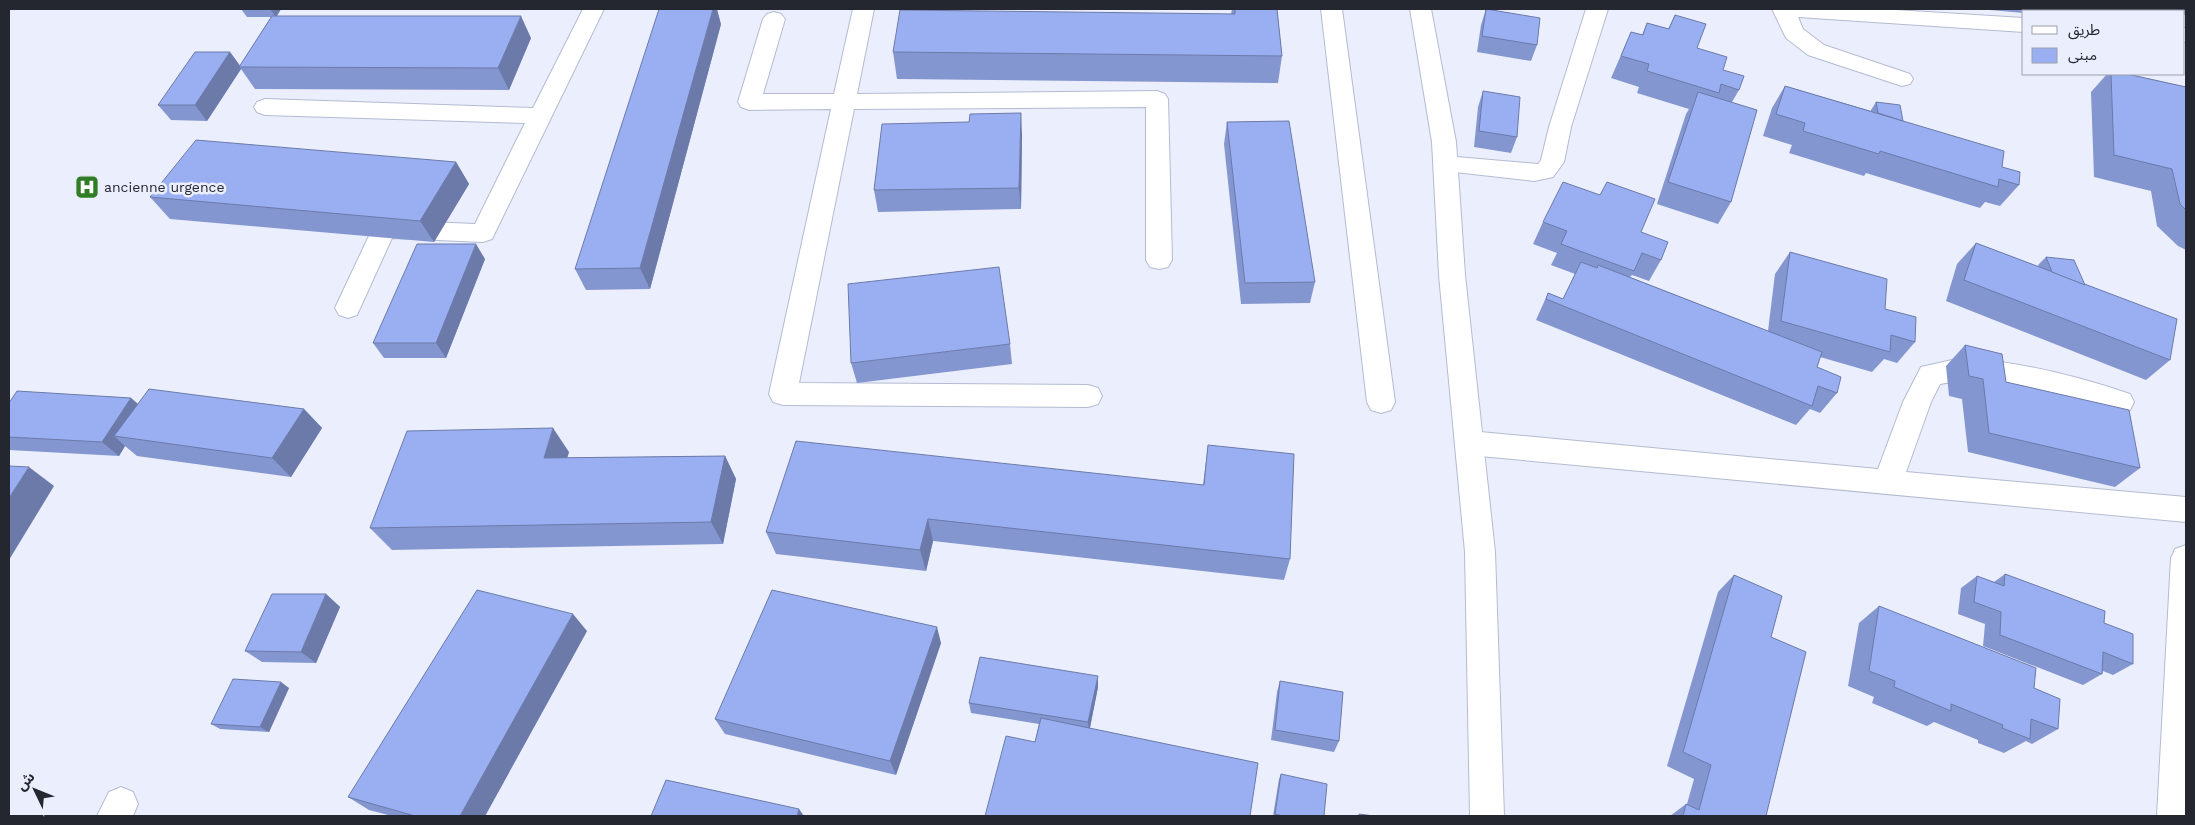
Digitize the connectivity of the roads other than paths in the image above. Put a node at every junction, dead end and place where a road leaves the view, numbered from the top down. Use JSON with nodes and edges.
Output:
{"nodes":[{"id":1,"x":592,"y":9,"type":"edge"},
{"id":2,"x":863,"y":9,"type":"edge"},
{"id":3,"x":1331,"y":9,"type":"edge"},
{"id":4,"x":1420,"y":9,"type":"edge"},
{"id":5,"x":1597,"y":9,"type":"edge"},
{"id":6,"x":1783,"y":9,"type":"edge"},
{"id":7,"x":774,"y":19,"type":"dead end"},
{"id":8,"x":2022,"y":25,"type":"edge"},
{"id":9,"x":1902,"y":79,"type":"dead end"},
{"id":10,"x":844,"y":102,"type":"junction"},
{"id":11,"x":265,"y":107,"type":"dead end"},
{"id":12,"x":541,"y":116,"type":"junction"},
{"id":13,"x":1445,"y":164,"type":"junction"},
{"id":14,"x":1159,"y":260,"type":"dead end"},
{"id":15,"x":348,"y":308,"type":"dead end"},
{"id":16,"x":1088,"y":396,"type":"dead end"},
{"id":17,"x":1381,"y":402,"type":"dead end"},
{"id":18,"x":2120,"y":402,"type":"dead end"},
{"id":19,"x":1469,"y":443,"type":"junction"},
{"id":20,"x":1888,"y":482,"type":"junction"},
{"id":21,"x":2186,"y":510,"type":"edge"},
{"id":22,"x":2186,"y":558,"type":"edge"},
{"id":23,"x":2183,"y":688,"type":"edge"},
{"id":24,"x":1487,"y":816,"type":"edge"},
{"id":25,"x":2174,"y":816,"type":"edge"}],
"edges":[{"from":1,"to":12,"type":"street"},
{"from":2,"to":10,"type":"street"},
{"from":3,"to":17,"type":"street"},
{"from":4,"to":13,"type":"street"},
{"from":5,"to":13,"type":"street"},
{"from":6,"to":8,"type":"street"},
{"from":6,"to":9,"type":"street"},
{"from":7,"to":10,"type":"street"},
{"from":10,"to":14,"type":"street"},
{"from":10,"to":16,"type":"street"},
{"from":11,"to":12,"type":"street"},
{"from":12,"to":15,"type":"street"},
{"from":13,"to":19,"type":"street"},
{"from":18,"to":20,"type":"street"},
{"from":19,"to":20,"type":"street"},
{"from":19,"to":24,"type":"street"},
{"from":20,"to":21,"type":"street"},
{"from":22,"to":23,"type":"street"},
{"from":23,"to":25,"type":"street"}]}
